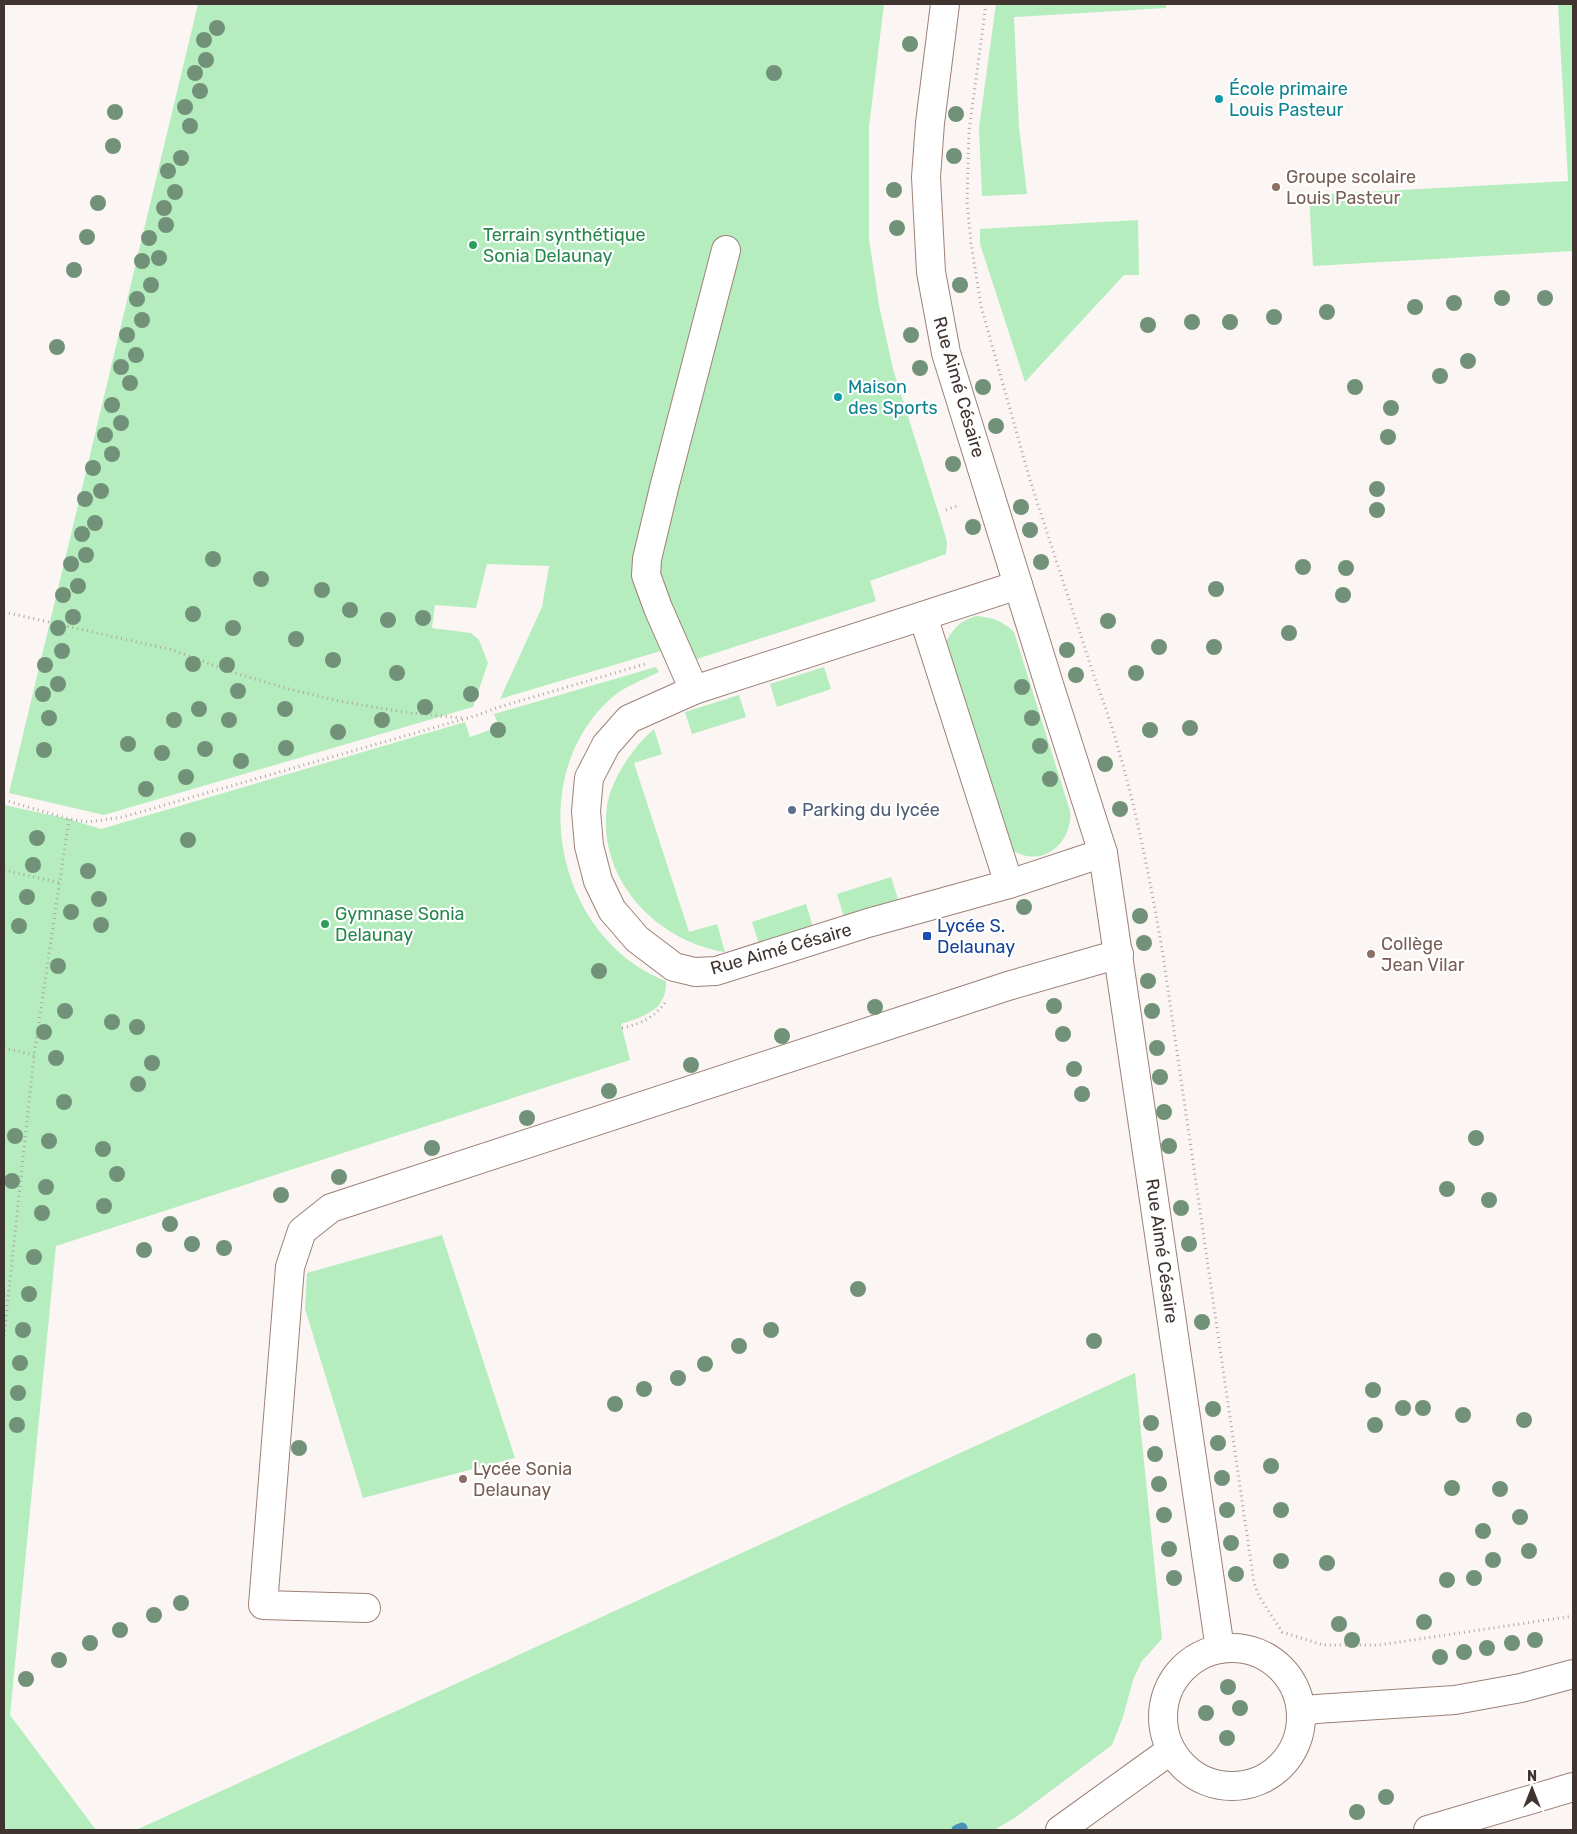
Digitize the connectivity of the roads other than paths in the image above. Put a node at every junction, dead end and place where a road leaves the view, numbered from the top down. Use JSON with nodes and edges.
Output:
{"nodes":[{"id":1,"x":945,"y":4,"type":"edge"},
{"id":2,"x":726,"y":250,"type":"dead end"},
{"id":3,"x":1018,"y":585,"type":"junction"},
{"id":4,"x":923,"y":616,"type":"junction"},
{"id":5,"x":694,"y":690,"type":"junction"},
{"id":6,"x":1103,"y":853,"type":"junction"},
{"id":7,"x":1009,"y":884,"type":"junction"},
{"id":8,"x":1119,"y":954,"type":"junction"},
{"id":9,"x":366,"y":1608,"type":"dead end"},
{"id":10,"x":1220,"y":1649,"type":"junction"},
{"id":11,"x":1573,"y":1674,"type":"edge"},
{"id":12,"x":1301,"y":1712,"type":"junction"},
{"id":13,"x":1172,"y":1750,"type":"junction"},
{"id":14,"x":1573,"y":1787,"type":"edge"},
{"id":15,"x":1060,"y":1830,"type":"edge"},
{"id":16,"x":1428,"y":1830,"type":"edge"}],
"edges":[{"from":1,"to":3,"type":"street","name":"Rue Aimé Césaire"},
{"from":2,"to":5,"type":"street"},
{"from":3,"to":4,"type":"street","name":"Rue Aimé Césaire"},
{"from":3,"to":6,"type":"street","name":"Rue Aimé Césaire"},
{"from":4,"to":5,"type":"street","name":"Rue Aimé Césaire"},
{"from":4,"to":7,"type":"street"},
{"from":5,"to":7,"type":"street","name":"Rue Aimé Césaire"},
{"from":6,"to":7,"type":"street","name":"Rue Aimé Césaire"},
{"from":6,"to":8,"type":"street","name":"Rue Aimé Césaire"},
{"from":8,"to":9,"type":"street"},
{"from":8,"to":10,"type":"street","name":"Rue Aimé Césaire"},
{"from":10,"to":12,"type":"street"},
{"from":10,"to":13,"type":"street"},
{"from":11,"to":12,"type":"street"},
{"from":12,"to":13,"type":"street"},
{"from":13,"to":15,"type":"street"},
{"from":14,"to":16,"type":"street"}]}
